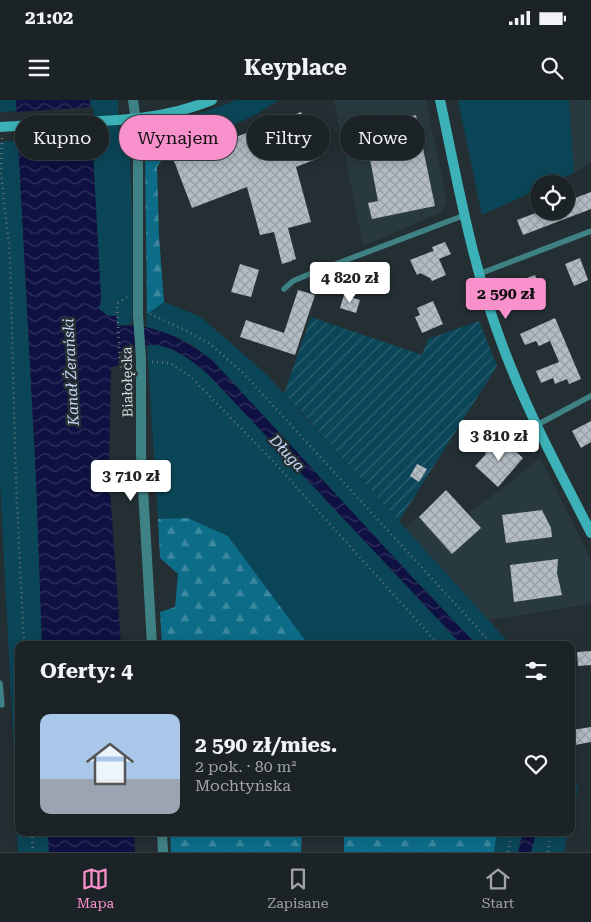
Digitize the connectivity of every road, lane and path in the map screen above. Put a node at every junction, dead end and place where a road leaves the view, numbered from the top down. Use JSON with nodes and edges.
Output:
{"nodes":[{"id":1,"x":133,"y":100,"type":"edge"},
{"id":2,"x":212,"y":100,"type":"edge"},
{"id":3,"x":440,"y":100,"type":"edge"},
{"id":4,"x":135,"y":115,"type":"edge"},
{"id":5,"x":159,"y":115,"type":"edge"},
{"id":6,"x":119,"y":120,"type":"edge"},
{"id":7,"x":0,"y":127,"type":"edge"},
{"id":8,"x":2,"y":138,"type":"dead end"},
{"id":9,"x":138,"y":160,"type":"edge"},
{"id":10,"x":0,"y":173,"type":"edge"},
{"id":11,"x":465,"y":215,"type":"junction"},
{"id":12,"x":591,"y":231,"type":"edge"},
{"id":13,"x":479,"y":274,"type":"junction"},
{"id":14,"x":284,"y":289,"type":"dead end"},
{"id":15,"x":117,"y":307,"type":"dead end"},
{"id":16,"x":150,"y":314,"type":"dead end"},
{"id":17,"x":146,"y":360,"type":"junction"},
{"id":18,"x":120,"y":366,"type":"dead end"},
{"id":19,"x":591,"y":396,"type":"edge"},
{"id":20,"x":537,"y":425,"type":"junction"},
{"id":21,"x":591,"y":533,"type":"edge"},
{"id":22,"x":24,"y":641,"type":"edge"},
{"id":23,"x":152,"y":641,"type":"edge"},
{"id":24,"x":435,"y":641,"type":"edge"},
{"id":25,"x":489,"y":641,"type":"edge"},
{"id":26,"x":0,"y":683,"type":"edge"},
{"id":27,"x":2,"y":705,"type":"dead end"},
{"id":28,"x":32,"y":836,"type":"edge"},
{"id":29,"x":162,"y":836,"type":"edge"},
{"id":30,"x":511,"y":836,"type":"edge"},
{"id":31,"x":550,"y":836,"type":"edge"},
{"id":32,"x":33,"y":852,"type":"edge"},
{"id":33,"x":163,"y":852,"type":"edge"},
{"id":34,"x":508,"y":852,"type":"edge"},
{"id":35,"x":548,"y":852,"type":"edge"}],
"edges":[{"from":1,"to":4,"type":"street","name":"Białołęcka"},
{"from":2,"to":5,"type":"street"},
{"from":3,"to":11,"type":"street"},
{"from":6,"to":7,"type":"street","bridge":true},
{"from":8,"to":10,"type":"path"},
{"from":9,"to":17,"type":"street","name":"Białołęcka"},
{"from":10,"to":22,"type":"path"},
{"from":11,"to":13,"type":"street"},
{"from":11,"to":14,"type":"lane"},
{"from":12,"to":13,"type":"lane"},
{"from":13,"to":20,"type":"street"},
{"from":15,"to":18,"type":"path"},
{"from":16,"to":25,"type":"path"},
{"from":17,"to":23,"type":"street","name":"Białołęcka"},
{"from":17,"to":24,"type":"path"},
{"from":19,"to":20,"type":"lane"},
{"from":20,"to":21,"type":"street"},
{"from":26,"to":27,"type":"lane"},
{"from":28,"to":32,"type":"path"},
{"from":29,"to":33,"type":"street"},
{"from":30,"to":34,"type":"path"},
{"from":31,"to":35,"type":"path"}]}
